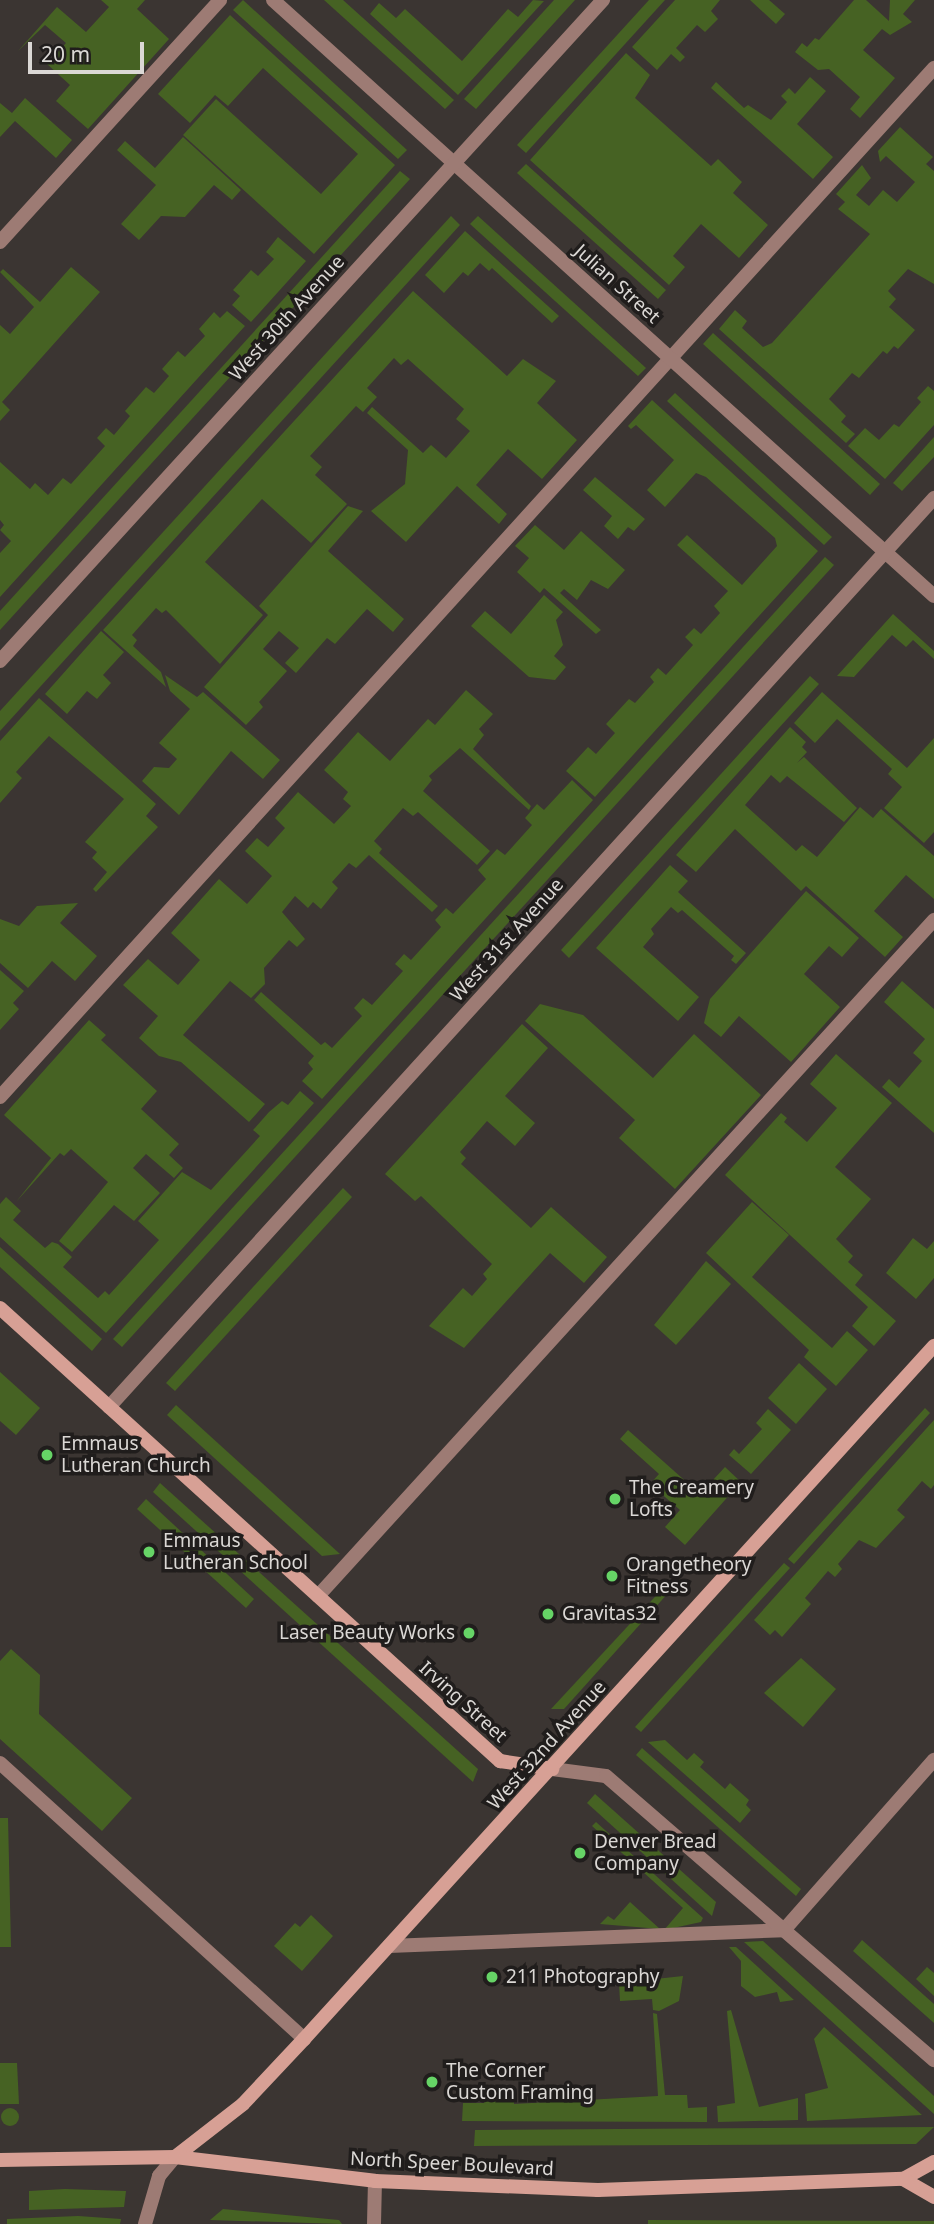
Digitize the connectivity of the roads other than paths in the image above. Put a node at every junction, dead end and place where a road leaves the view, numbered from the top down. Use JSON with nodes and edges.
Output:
{"nodes":[{"id":1,"x":220,"y":0,"type":"edge"},
{"id":2,"x":273,"y":0,"type":"edge"},
{"id":3,"x":603,"y":0,"type":"edge"},
{"id":4,"x":934,"y":68,"type":"edge"},
{"id":5,"x":454,"y":163,"type":"junction"},
{"id":6,"x":0,"y":242,"type":"edge"},
{"id":7,"x":671,"y":358,"type":"junction"},
{"id":8,"x":934,"y":498,"type":"edge"},
{"id":9,"x":885,"y":552,"type":"junction"},
{"id":10,"x":934,"y":596,"type":"edge"},
{"id":11,"x":0,"y":661,"type":"edge"},
{"id":12,"x":934,"y":920,"type":"edge"},
{"id":13,"x":0,"y":1097,"type":"edge"},
{"id":14,"x":0,"y":1308,"type":"edge"},
{"id":15,"x":934,"y":1346,"type":"edge"},
{"id":16,"x":109,"y":1407,"type":"junction"},
{"id":17,"x":318,"y":1595,"type":"junction"},
{"id":18,"x":934,"y":1760,"type":"edge"},
{"id":19,"x":0,"y":1763,"type":"edge"},
{"id":20,"x":552,"y":1769,"type":"junction"},
{"id":21,"x":784,"y":1930,"type":"junction"},
{"id":22,"x":390,"y":1946,"type":"junction"},
{"id":23,"x":304,"y":2039,"type":"junction"},
{"id":24,"x":934,"y":2060,"type":"edge"},
{"id":25,"x":175,"y":2157,"type":"junction"},
{"id":26,"x":0,"y":2160,"type":"edge"},
{"id":27,"x":934,"y":2162,"type":"edge"},
{"id":28,"x":903,"y":2179,"type":"junction"},
{"id":29,"x":375,"y":2181,"type":"junction"},
{"id":30,"x":934,"y":2197,"type":"edge"},
{"id":31,"x":145,"y":2224,"type":"edge"},
{"id":32,"x":374,"y":2224,"type":"edge"}],
"edges":[{"from":1,"to":6,"type":"street"},
{"from":2,"to":5,"type":"street","name":"Julian Street"},
{"from":3,"to":5,"type":"street","name":"West 30th Avenue"},
{"from":4,"to":7,"type":"street"},
{"from":5,"to":7,"type":"street","name":"Julian Street"},
{"from":5,"to":11,"type":"street","name":"West 30th Avenue"},
{"from":7,"to":9,"type":"street","name":"Julian Street"},
{"from":7,"to":13,"type":"street"},
{"from":8,"to":9,"type":"street","name":"West 31st Avenue"},
{"from":9,"to":10,"type":"street","name":"Julian Street"},
{"from":9,"to":16,"type":"street","name":"West 31st Avenue"},
{"from":12,"to":17,"type":"street"},
{"from":14,"to":16,"type":"street","name":"Irving Street"},
{"from":15,"to":20,"type":"street","name":"West 32nd Avenue"},
{"from":16,"to":17,"type":"street","name":"Irving Street"},
{"from":17,"to":20,"type":"street","name":"Irving Street"},
{"from":18,"to":21,"type":"street"},
{"from":19,"to":23,"type":"street"},
{"from":20,"to":21,"type":"street","name":"Irving Street"},
{"from":20,"to":22,"type":"street","name":"West 32nd Avenue"},
{"from":21,"to":22,"type":"street"},
{"from":21,"to":24,"type":"street","name":"Irving Street"},
{"from":22,"to":23,"type":"street","name":"West 32nd Avenue"},
{"from":23,"to":25,"type":"street","name":"West 32nd Avenue"},
{"from":25,"to":26,"type":"street","name":"North Speer Boulevard"},
{"from":25,"to":29,"type":"street","name":"North Speer Boulevard"},
{"from":25,"to":31,"type":"street"},
{"from":27,"to":28,"type":"street"},
{"from":28,"to":29,"type":"street","name":"North Speer Boulevard"},
{"from":28,"to":30,"type":"street"},
{"from":29,"to":32,"type":"street"}]}
